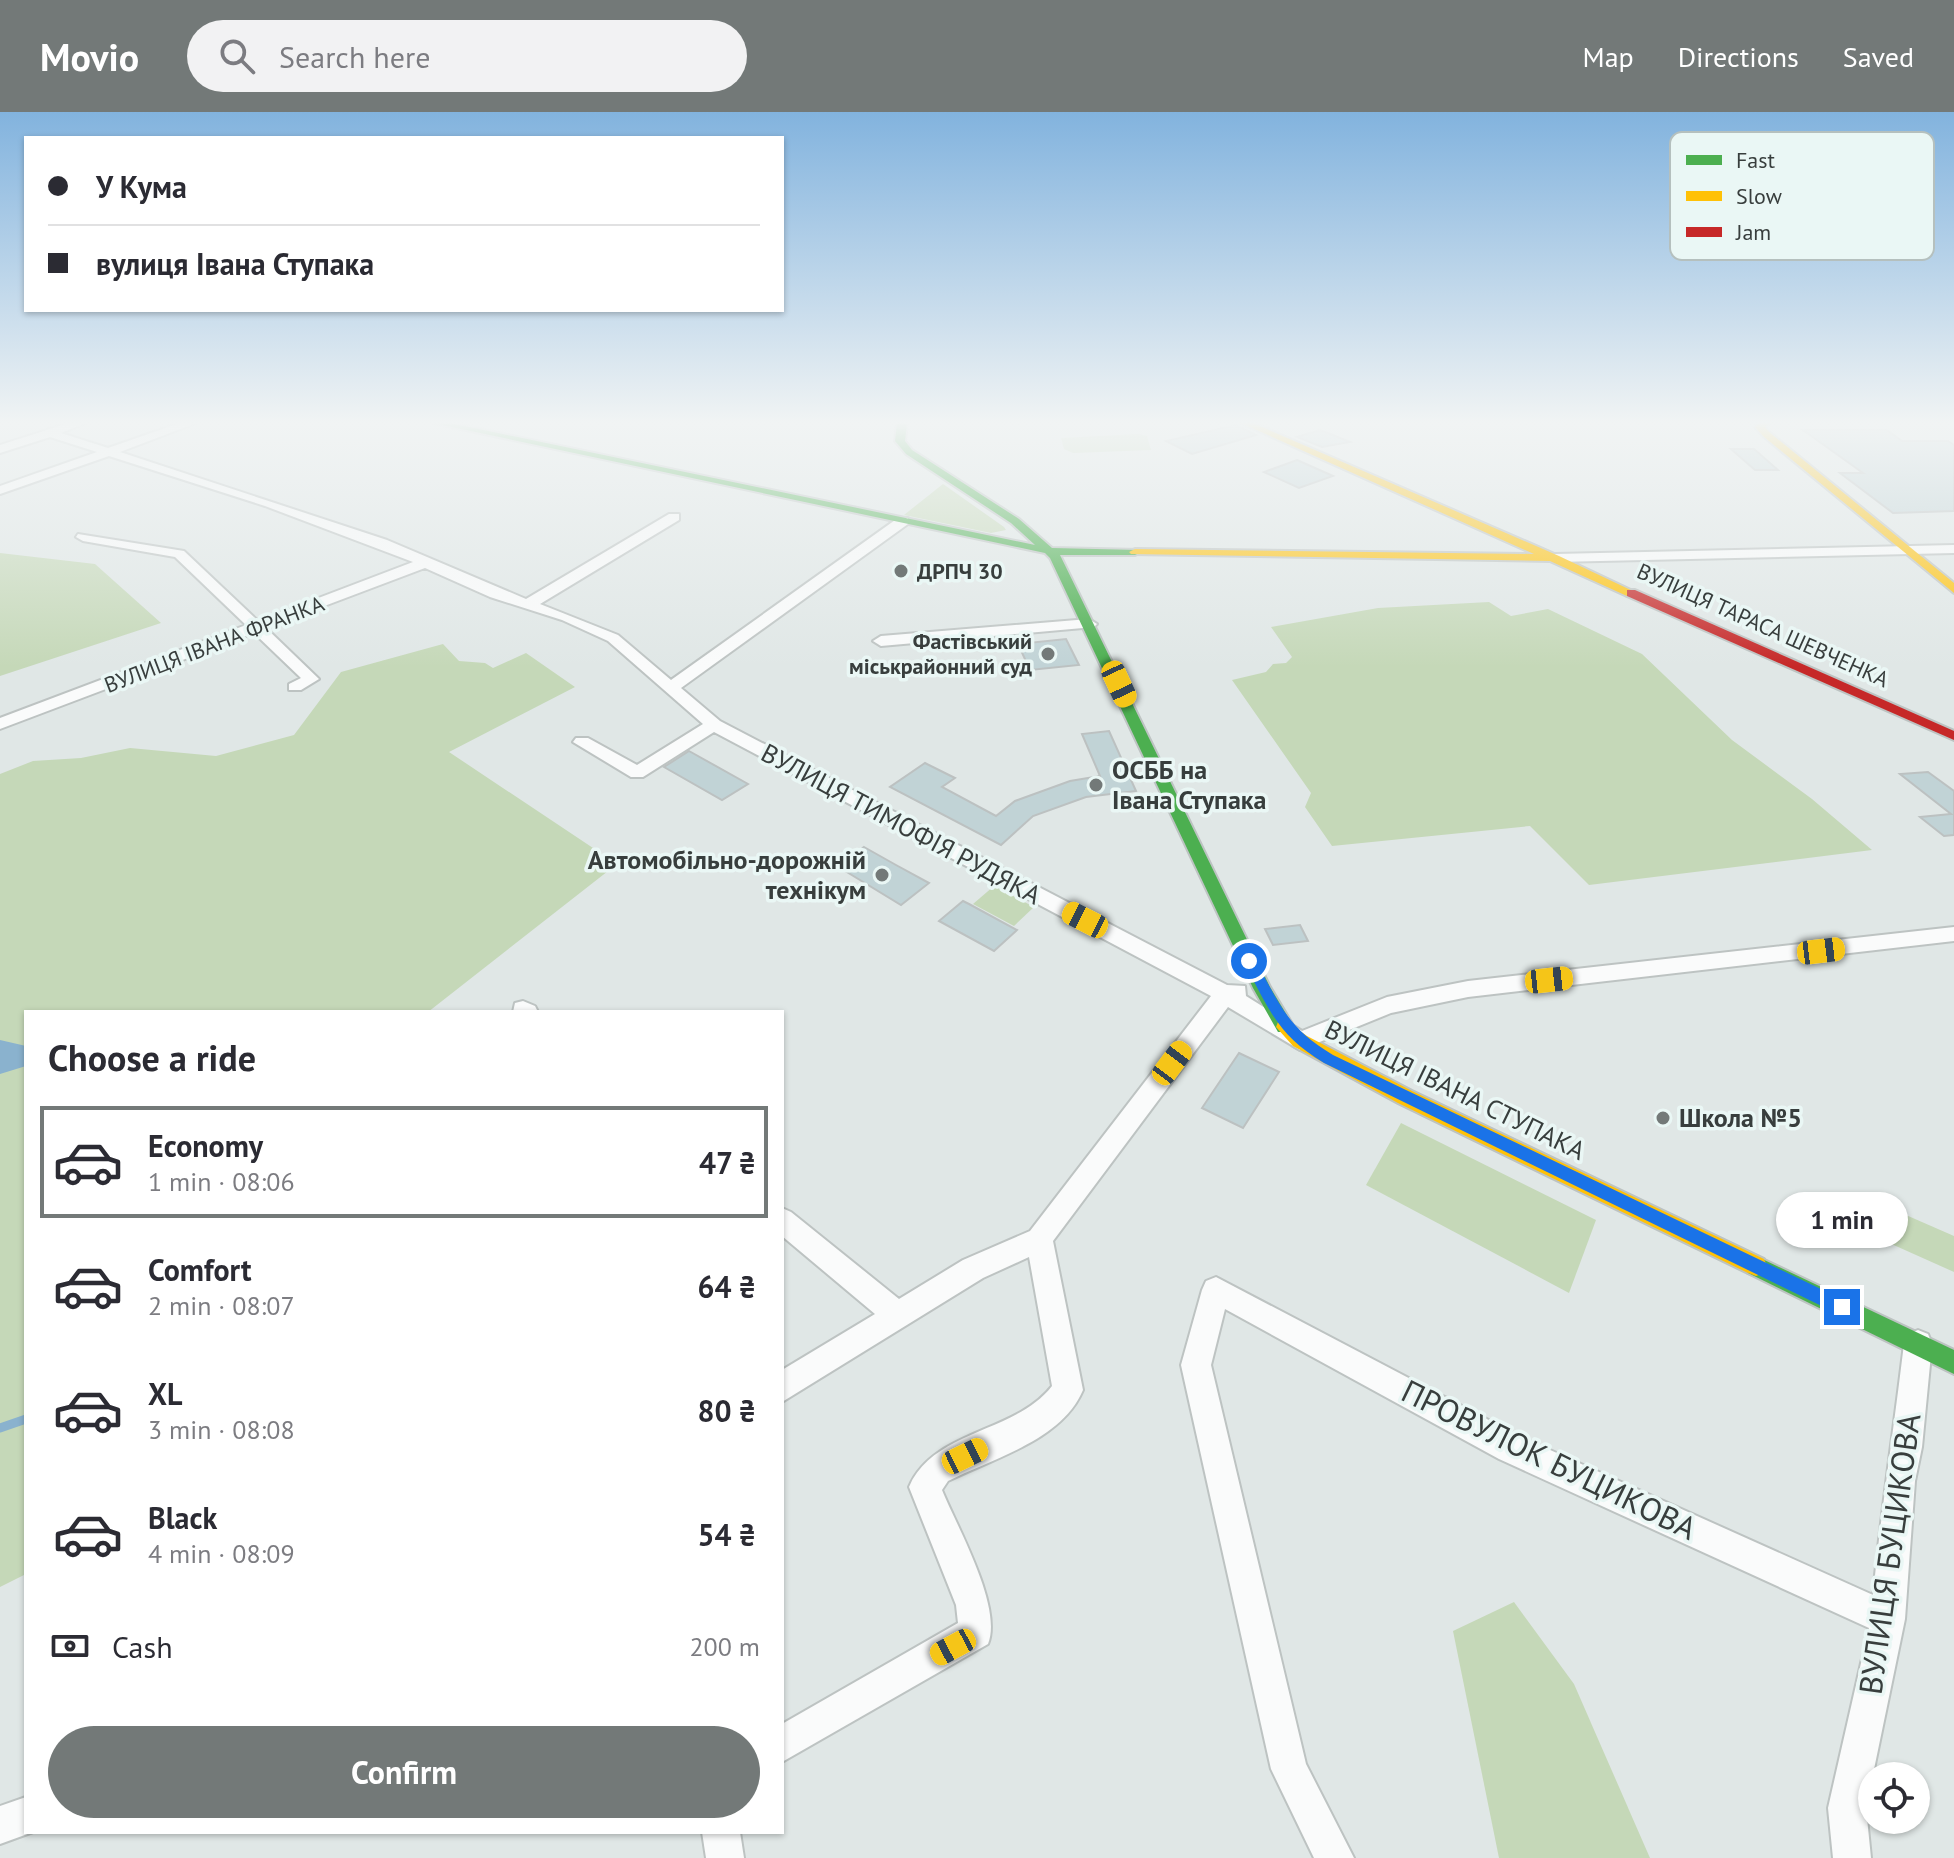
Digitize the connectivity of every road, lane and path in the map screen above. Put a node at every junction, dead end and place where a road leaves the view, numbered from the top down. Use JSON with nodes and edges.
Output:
{"nodes":[{"id":1,"x":274,"y":504,"type":"edge"},
{"id":2,"x":825,"y":504,"type":"edge"},
{"id":3,"x":990,"y":504,"type":"edge"},
{"id":4,"x":1432,"y":504,"type":"edge"},
{"id":5,"x":1852,"y":504,"type":"edge"},
{"id":6,"x":674,"y":517,"type":"dead end"},
{"id":7,"x":903,"y":521,"type":"junction"},
{"id":8,"x":83,"y":537,"type":"dead end"},
{"id":9,"x":1905,"y":548,"type":"junction"},
{"id":10,"x":1954,"y":549,"type":"edge"},
{"id":11,"x":1050,"y":551,"type":"junction"},
{"id":12,"x":1555,"y":558,"type":"junction"},
{"id":13,"x":427,"y":562,"type":"junction"},
{"id":14,"x":1954,"y":589,"type":"edge"},
{"id":15,"x":529,"y":604,"type":"junction"},
{"id":16,"x":1089,"y":624,"type":"junction"},
{"id":17,"x":258,"y":628,"type":"junction"},
{"id":18,"x":881,"y":641,"type":"dead end"},
{"id":19,"x":673,"y":686,"type":"junction"},
{"id":20,"x":295,"y":687,"type":"dead end"},
{"id":21,"x":0,"y":724,"type":"edge"},
{"id":22,"x":714,"y":725,"type":"junction"},
{"id":23,"x":1954,"y":736,"type":"edge"},
{"id":24,"x":582,"y":742,"type":"dead end"},
{"id":25,"x":1954,"y":934,"type":"edge"},
{"id":26,"x":1262,"y":988,"type":"junction"},
{"id":27,"x":1225,"y":994,"type":"junction"},
{"id":28,"x":1300,"y":1041,"type":"junction"},
{"id":29,"x":784,"y":1222,"type":"edge"},
{"id":30,"x":1039,"y":1239,"type":"junction"},
{"id":31,"x":897,"y":1315,"type":"junction"},
{"id":32,"x":1918,"y":1344,"type":"junction"},
{"id":33,"x":1954,"y":1362,"type":"edge"},
{"id":34,"x":784,"y":1386,"type":"edge"},
{"id":35,"x":1888,"y":1619,"type":"junction"},
{"id":36,"x":784,"y":1743,"type":"edge"},
{"id":37,"x":24,"y":1817,"type":"edge"},
{"id":38,"x":0,"y":1825,"type":"edge"},
{"id":39,"x":721,"y":1834,"type":"edge"},
{"id":40,"x":725,"y":1858,"type":"edge"},
{"id":41,"x":1335,"y":1858,"type":"edge"},
{"id":42,"x":1852,"y":1858,"type":"edge"}],
"edges":[{"from":1,"to":13,"type":"street","name":"ВУЛИЦЯ ТИМОФІЯ РУДЯКА"},
{"from":2,"to":7,"type":"main road"},
{"from":3,"to":11,"type":"main road"},
{"from":4,"to":12,"type":"main road","name":"ВУЛИЦЯ ТАРАСА ШЕВЧЕНКА"},
{"from":5,"to":9,"type":"main road"},
{"from":6,"to":15,"type":"street"},
{"from":7,"to":11,"type":"main road"},
{"from":7,"to":19,"type":"street"},
{"from":8,"to":17,"type":"street"},
{"from":9,"to":10,"type":"street"},
{"from":9,"to":12,"type":"street"},
{"from":9,"to":14,"type":"main road"},
{"from":11,"to":12,"type":"main road"},
{"from":11,"to":16,"type":"main road","name":"ВУЛИЦЯ ІВАНА СТУПАКА"},
{"from":12,"to":23,"type":"main road","name":"ВУЛИЦЯ ТАРАСА ШЕВЧЕНКА"},
{"from":13,"to":15,"type":"street","name":"ВУЛИЦЯ ТИМОФІЯ РУДЯКА"},
{"from":13,"to":17,"type":"street","name":"ВУЛИЦЯ ІВАНА ФРАНКА"},
{"from":15,"to":19,"type":"street","name":"ВУЛИЦЯ ТИМОФІЯ РУДЯКА"},
{"from":16,"to":18,"type":"street"},
{"from":16,"to":26,"type":"main road","name":"ВУЛИЦЯ ІВАНА СТУПАКА"},
{"from":17,"to":20,"type":"street"},
{"from":17,"to":21,"type":"street","name":"ВУЛИЦЯ ІВАНА ФРАНКА"},
{"from":19,"to":22,"type":"street","name":"ВУЛИЦЯ ТИМОФІЯ РУДЯКА"},
{"from":22,"to":24,"type":"street"},
{"from":22,"to":27,"type":"street","name":"ВУЛИЦЯ ТИМОФІЯ РУДЯКА"},
{"from":25,"to":28,"type":"street"},
{"from":26,"to":27,"type":"street"},
{"from":26,"to":28,"type":"main road","name":"ВУЛИЦЯ ІВАНА СТУПАКА"},
{"from":27,"to":28,"type":"street","name":"ВУЛИЦЯ ТИМОФІЯ РУДЯКА"},
{"from":27,"to":30,"type":"street"},
{"from":28,"to":32,"type":"main road","name":"ВУЛИЦЯ ІВАНА СТУПАКА"},
{"from":29,"to":31,"type":"street"},
{"from":30,"to":31,"type":"street"},
{"from":30,"to":36,"type":"street"},
{"from":31,"to":34,"type":"street"},
{"from":32,"to":33,"type":"main road","name":"ВУЛИЦЯ ІВАНА СТУПАКА"},
{"from":32,"to":35,"type":"street","name":"ВУЛИЦЯ БУЦИКОВА"},
{"from":35,"to":41,"type":"street","name":"ПРОВУЛОК БУЦИКОВА"},
{"from":35,"to":42,"type":"street","name":"ВУЛИЦЯ БУЦИКОВА"},
{"from":37,"to":38,"type":"street"},
{"from":39,"to":40,"type":"street"}]}
